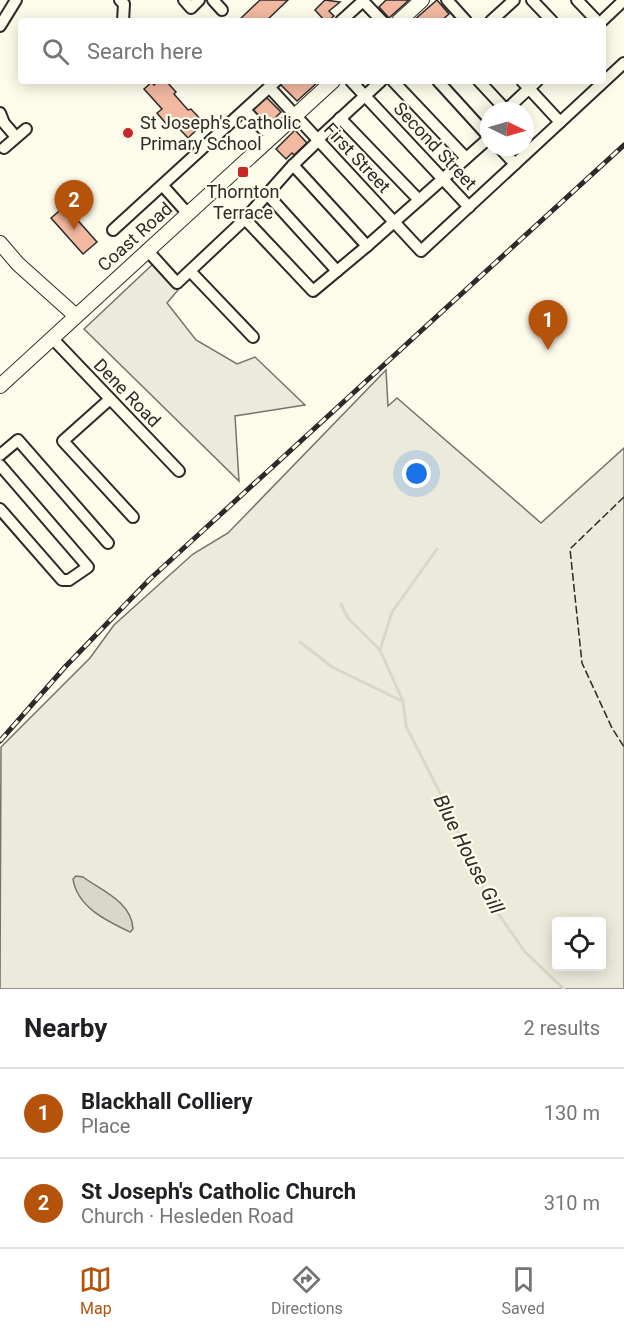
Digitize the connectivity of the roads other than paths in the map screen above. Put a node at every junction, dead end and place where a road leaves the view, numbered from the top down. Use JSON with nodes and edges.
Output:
{"nodes":[{"id":1,"x":120,"y":0,"type":"edge"},
{"id":2,"x":213,"y":0,"type":"edge"},
{"id":3,"x":363,"y":0,"type":"edge"},
{"id":4,"x":422,"y":0,"type":"edge"},
{"id":5,"x":447,"y":0,"type":"edge"},
{"id":6,"x":514,"y":0,"type":"edge"},
{"id":7,"x":532,"y":0,"type":"edge"},
{"id":8,"x":577,"y":0,"type":"edge"},
{"id":9,"x":624,"y":0,"type":"edge"},
{"id":10,"x":14,"y":1,"type":"edge"},
{"id":11,"x":222,"y":10,"type":"dead end"},
{"id":12,"x":505,"y":17,"type":"edge"},
{"id":13,"x":123,"y":18,"type":"edge"},
{"id":14,"x":345,"y":18,"type":"edge"},
{"id":15,"x":379,"y":18,"type":"edge"},
{"id":16,"x":402,"y":18,"type":"edge"},
{"id":17,"x":459,"y":18,"type":"edge"},
{"id":18,"x":549,"y":18,"type":"edge"},
{"id":19,"x":594,"y":18,"type":"edge"},
{"id":20,"x":605,"y":18,"type":"edge"},
{"id":21,"x":0,"y":26,"type":"edge"},
{"id":22,"x":624,"y":63,"type":"edge"},
{"id":23,"x":606,"y":77,"type":"edge"},
{"id":24,"x":273,"y":84,"type":"edge"},
{"id":25,"x":330,"y":84,"type":"edge"},
{"id":26,"x":354,"y":84,"type":"edge"},
{"id":27,"x":378,"y":84,"type":"edge"},
{"id":28,"x":396,"y":84,"type":"edge"},
{"id":29,"x":441,"y":84,"type":"edge"},
{"id":30,"x":482,"y":84,"type":"edge"},
{"id":31,"x":529,"y":84,"type":"edge"},
{"id":32,"x":599,"y":84,"type":"edge"},
{"id":33,"x":365,"y":96,"type":"junction"},
{"id":34,"x":498,"y":102,"type":"edge"},
{"id":35,"x":512,"y":102,"type":"edge"},
{"id":36,"x":245,"y":110,"type":"junction"},
{"id":37,"x":0,"y":112,"type":"edge"},
{"id":38,"x":296,"y":116,"type":"junction"},
{"id":39,"x":340,"y":118,"type":"junction"},
{"id":40,"x":560,"y":122,"type":"junction"},
{"id":41,"x":480,"y":125,"type":"edge"},
{"id":42,"x":27,"y":129,"type":"dead end"},
{"id":43,"x":264,"y":130,"type":"dead end"},
{"id":44,"x":16,"y":137,"type":"junction"},
{"id":45,"x":318,"y":140,"type":"junction"},
{"id":46,"x":480,"y":142,"type":"edge"},
{"id":47,"x":4,"y":148,"type":"dead end"},
{"id":48,"x":507,"y":156,"type":"edge"},
{"id":49,"x":466,"y":158,"type":"junction"},
{"id":50,"x":515,"y":164,"type":"junction"},
{"id":51,"x":293,"y":165,"type":"junction"},
{"id":52,"x":443,"y":178,"type":"junction"},
{"id":53,"x":163,"y":186,"type":"junction"},
{"id":54,"x":267,"y":194,"type":"junction"},
{"id":55,"x":418,"y":200,"type":"junction"},
{"id":56,"x":469,"y":207,"type":"junction"},
{"id":57,"x":188,"y":214,"type":"junction"},
{"id":58,"x":245,"y":219,"type":"junction"},
{"id":59,"x":394,"y":222,"type":"junction"},
{"id":60,"x":113,"y":230,"type":"dead end"},
{"id":61,"x":0,"y":243,"type":"edge"},
{"id":62,"x":367,"y":246,"type":"junction"},
{"id":63,"x":147,"y":250,"type":"junction"},
{"id":64,"x":190,"y":271,"type":"junction"},
{"id":65,"x":337,"y":271,"type":"junction"},
{"id":66,"x":76,"y":316,"type":"junction"},
{"id":67,"x":52,"y":338,"type":"junction"},
{"id":68,"x":253,"y":338,"type":"dead end"},
{"id":69,"x":0,"y":386,"type":"edge"},
{"id":70,"x":110,"y":399,"type":"junction"},
{"id":71,"x":0,"y":455,"type":"edge"},
{"id":72,"x":0,"y":465,"type":"edge"},
{"id":73,"x":179,"y":471,"type":"dead end"},
{"id":74,"x":0,"y":509,"type":"edge"},
{"id":75,"x":134,"y":518,"type":"dead end"},
{"id":76,"x":108,"y":543,"type":"dead end"}],
"edges":[{"from":1,"to":13,"type":"street"},
{"from":2,"to":11,"type":"street"},
{"from":3,"to":14,"type":"street"},
{"from":3,"to":15,"type":"street"},
{"from":4,"to":16,"type":"main road"},
{"from":5,"to":17,"type":"street"},
{"from":6,"to":12,"type":"street"},
{"from":7,"to":18,"type":"street"},
{"from":8,"to":19,"type":"street"},
{"from":9,"to":20,"type":"street"},
{"from":10,"to":21,"type":"street"},
{"from":22,"to":23,"type":"street"},
{"from":24,"to":36,"type":"street"},
{"from":24,"to":38,"type":"street","name":"First Street"},
{"from":25,"to":38,"type":"main road","name":"Coast Road"},
{"from":26,"to":33,"type":"street","name":"Second Street"},
{"from":27,"to":33,"type":"street"},
{"from":28,"to":49,"type":"street"},
{"from":29,"to":41,"type":"street"},
{"from":30,"to":34,"type":"street"},
{"from":31,"to":35,"type":"street"},
{"from":31,"to":40,"type":"street"},
{"from":32,"to":40,"type":"street"},
{"from":33,"to":39,"type":"street"},
{"from":33,"to":52,"type":"street","name":"Second Street"},
{"from":36,"to":43,"type":"street"},
{"from":36,"to":53,"type":"street"},
{"from":37,"to":44,"type":"street"},
{"from":38,"to":45,"type":"street","name":"First Street"},
{"from":38,"to":57,"type":"main road","name":"Coast Road"},
{"from":39,"to":45,"type":"street"},
{"from":39,"to":55,"type":"street"},
{"from":40,"to":50,"type":"street"},
{"from":42,"to":44,"type":"street"},
{"from":44,"to":47,"type":"street"},
{"from":45,"to":51,"type":"street"},
{"from":45,"to":59,"type":"street","name":"First Street"},
{"from":46,"to":49,"type":"street"},
{"from":48,"to":50,"type":"street"},
{"from":49,"to":52,"type":"street"},
{"from":50,"to":56,"type":"street"},
{"from":51,"to":54,"type":"street"},
{"from":51,"to":62,"type":"street"},
{"from":52,"to":55,"type":"street"},
{"from":52,"to":56,"type":"street","name":"Second Street"},
{"from":53,"to":57,"type":"street"},
{"from":53,"to":60,"type":"street"},
{"from":54,"to":58,"type":"street"},
{"from":54,"to":65,"type":"street"},
{"from":55,"to":59,"type":"street"},
{"from":56,"to":59,"type":"street","name":"First Street"},
{"from":57,"to":63,"type":"main road","name":"Coast Road"},
{"from":58,"to":64,"type":"street"},
{"from":58,"to":65,"type":"street"},
{"from":59,"to":62,"type":"street"},
{"from":61,"to":66,"type":"main road"},
{"from":62,"to":65,"type":"street"},
{"from":63,"to":64,"type":"street"},
{"from":63,"to":66,"type":"main road","name":"Coast Road"},
{"from":64,"to":68,"type":"street"},
{"from":66,"to":67,"type":"main road","name":"Coast Road"},
{"from":67,"to":69,"type":"main road","name":"Coast Road"},
{"from":67,"to":70,"type":"street","name":"Dene Road"},
{"from":70,"to":73,"type":"street","name":"Dene Road"},
{"from":70,"to":75,"type":"street"},
{"from":71,"to":76,"type":"street"},
{"from":72,"to":74,"type":"street"}]}
